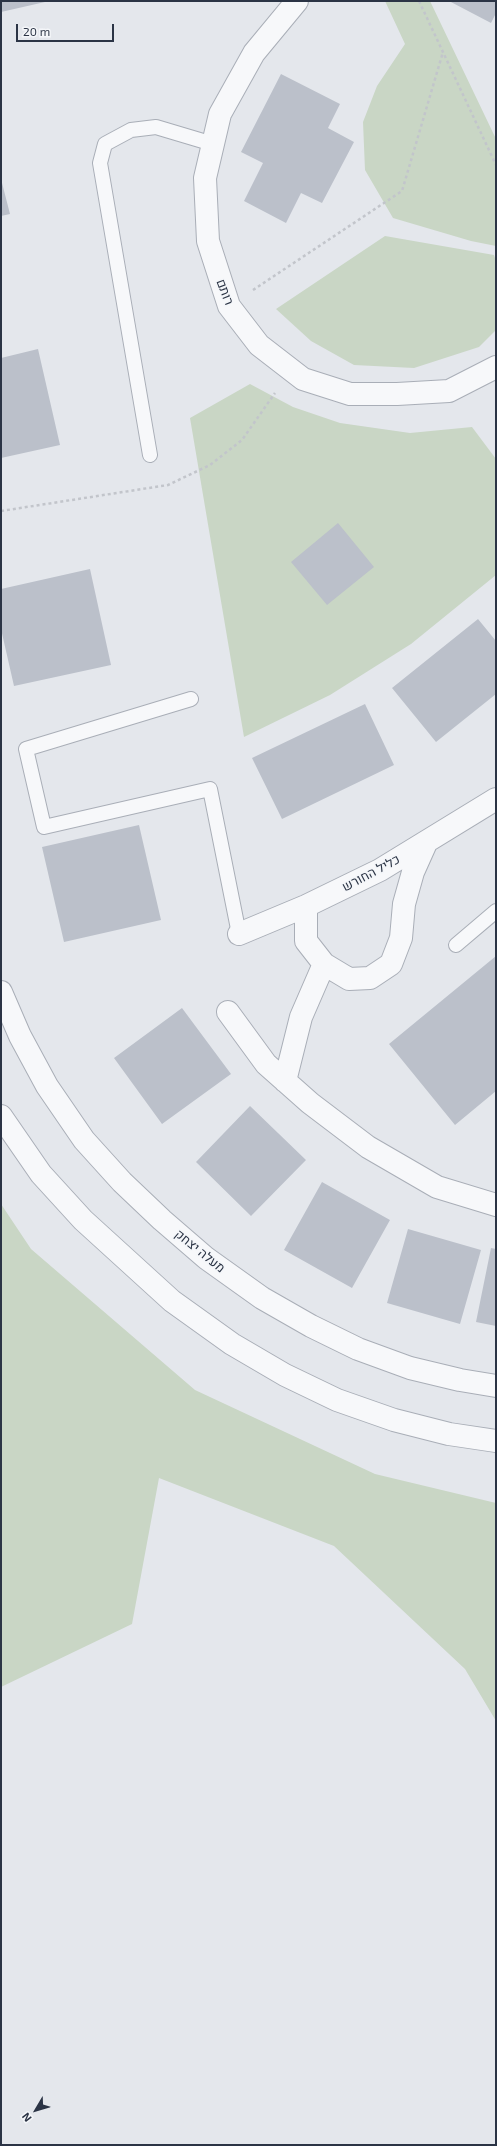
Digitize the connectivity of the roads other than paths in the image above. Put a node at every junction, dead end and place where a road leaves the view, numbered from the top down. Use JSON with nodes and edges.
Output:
{"nodes":[{"id":1,"x":297,"y":1,"type":"edge"},
{"id":2,"x":213,"y":144,"type":"junction"},
{"id":3,"x":496,"y":367,"type":"edge"},
{"id":4,"x":150,"y":455,"type":"dead end"},
{"id":5,"x":192,"y":699,"type":"dead end"},
{"id":6,"x":496,"y":800,"type":"edge"},
{"id":7,"x":426,"y":843,"type":"junction"},
{"id":8,"x":306,"y":906,"type":"junction"},
{"id":9,"x":496,"y":911,"type":"edge"},
{"id":10,"x":239,"y":934,"type":"joint"},
{"id":11,"x":456,"y":945,"type":"dead end"},
{"id":12,"x":324,"y":964,"type":"junction"},
{"id":13,"x":1,"y":992,"type":"edge"},
{"id":14,"x":228,"y":1012,"type":"dead end"},
{"id":15,"x":285,"y":1081,"type":"junction"},
{"id":16,"x":1,"y":1116,"type":"edge"},
{"id":17,"x":496,"y":1205,"type":"edge"},
{"id":18,"x":496,"y":1386,"type":"edge"},
{"id":19,"x":496,"y":1441,"type":"edge"}],
"edges":[{"from":1,"to":2,"type":"street","name":"רותם"},
{"from":2,"to":3,"type":"street","name":"רותם"},
{"from":2,"to":4,"type":"lane"},
{"from":5,"to":10,"type":"lane"},
{"from":6,"to":7,"type":"street","name":"כליל החורש"},
{"from":7,"to":8,"type":"street","name":"כליל החורש"},
{"from":7,"to":12,"type":"street"},
{"from":8,"to":10,"type":"street","name":"כליל החורש"},
{"from":8,"to":12,"type":"street"},
{"from":9,"to":11,"type":"lane"},
{"from":12,"to":15,"type":"street"},
{"from":13,"to":18,"type":"street","name":"מעלה יצחק"},
{"from":14,"to":15,"type":"street"},
{"from":15,"to":17,"type":"street"},
{"from":16,"to":19,"type":"street"}]}
